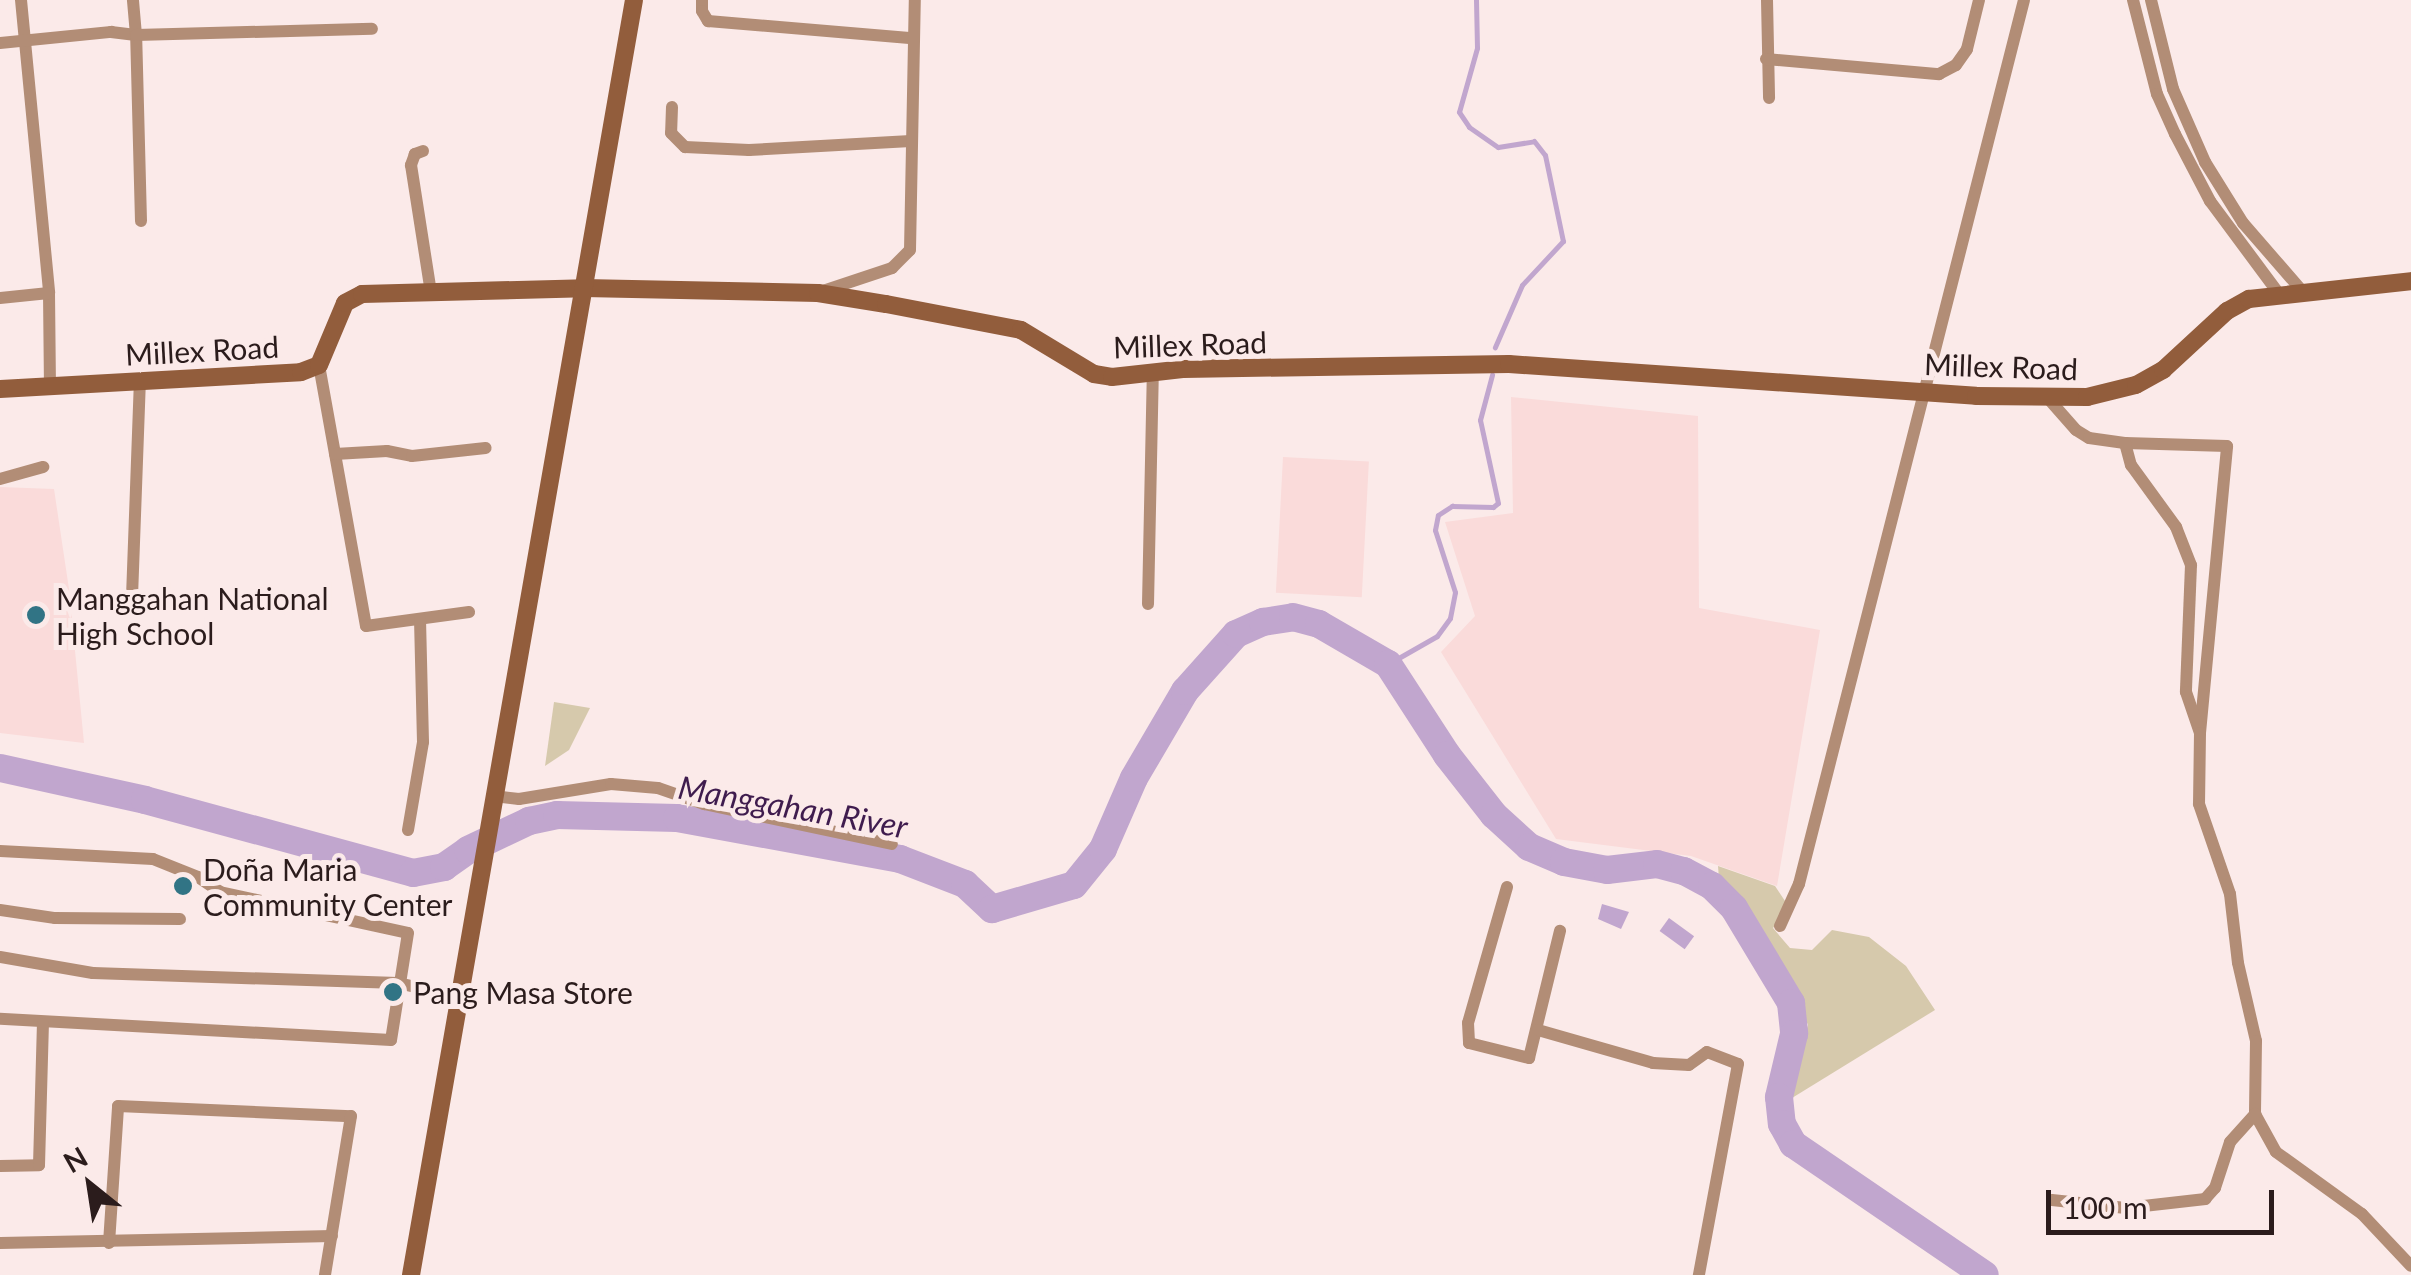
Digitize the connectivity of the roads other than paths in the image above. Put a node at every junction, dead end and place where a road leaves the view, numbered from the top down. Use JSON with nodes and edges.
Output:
{"nodes":[{"id":1,"x":21,"y":0,"type":"edge"},
{"id":2,"x":134,"y":0,"type":"edge"},
{"id":3,"x":634,"y":0,"type":"edge"},
{"id":4,"x":702,"y":0,"type":"edge"},
{"id":5,"x":915,"y":0,"type":"edge"},
{"id":6,"x":1766,"y":0,"type":"edge"},
{"id":7,"x":1979,"y":0,"type":"edge"},
{"id":8,"x":2024,"y":0,"type":"edge"},
{"id":9,"x":2133,"y":0,"type":"edge"},
{"id":10,"x":2152,"y":0,"type":"edge"},
{"id":11,"x":372,"y":29,"type":"dead end"},
{"id":12,"x":136,"y":36,"type":"junction"},
{"id":13,"x":26,"y":38,"type":"junction"},
{"id":14,"x":912,"y":38,"type":"junction"},
{"id":15,"x":0,"y":43,"type":"edge"},
{"id":16,"x":1766,"y":59,"type":"junction"},
{"id":17,"x":1769,"y":98,"type":"dead end"},
{"id":18,"x":672,"y":107,"type":"dead end"},
{"id":19,"x":911,"y":141,"type":"junction"},
{"id":20,"x":424,"y":152,"type":"dead end"},
{"id":21,"x":141,"y":221,"type":"dead end"},
{"id":22,"x":2411,"y":281,"type":"edge"},
{"id":23,"x":584,"y":288,"type":"junction"},
{"id":24,"x":432,"y":292,"type":"junction"},
{"id":25,"x":818,"y":292,"type":"junction"},
{"id":26,"x":2303,"y":292,"type":"junction"},
{"id":27,"x":48,"y":293,"type":"junction"},
{"id":28,"x":2280,"y":294,"type":"junction"},
{"id":29,"x":0,"y":298,"type":"edge"},
{"id":30,"x":319,"y":365,"type":"junction"},
{"id":31,"x":1153,"y":374,"type":"junction"},
{"id":32,"x":140,"y":381,"type":"junction"},
{"id":33,"x":50,"y":384,"type":"junction"},
{"id":34,"x":0,"y":390,"type":"edge"},
{"id":35,"x":1922,"y":392,"type":"junction"},
{"id":36,"x":2046,"y":396,"type":"junction"},
{"id":37,"x":2124,"y":443,"type":"junction"},
{"id":38,"x":486,"y":448,"type":"dead end"},
{"id":39,"x":335,"y":454,"type":"junction"},
{"id":40,"x":43,"y":467,"type":"dead end"},
{"id":41,"x":0,"y":479,"type":"edge"},
{"id":42,"x":132,"y":597,"type":"dead end"},
{"id":43,"x":1148,"y":604,"type":"dead end"},
{"id":44,"x":470,"y":612,"type":"dead end"},
{"id":45,"x":420,"y":620,"type":"junction"},
{"id":46,"x":2200,"y":733,"type":"junction"},
{"id":47,"x":494,"y":798,"type":"junction"},
{"id":48,"x":408,"y":830,"type":"dead end"},
{"id":49,"x":892,"y":844,"type":"dead end"},
{"id":50,"x":0,"y":851,"type":"edge"},
{"id":51,"x":1507,"y":887,"type":"dead end"},
{"id":52,"x":0,"y":910,"type":"edge"},
{"id":53,"x":180,"y":918,"type":"dead end"},
{"id":54,"x":1780,"y":926,"type":"dead end"},
{"id":55,"x":1560,"y":931,"type":"dead end"},
{"id":56,"x":0,"y":956,"type":"edge"},
{"id":57,"x":398,"y":983,"type":"junction"},
{"id":58,"x":419,"y":988,"type":"dead end"},
{"id":59,"x":0,"y":1020,"type":"edge"},
{"id":60,"x":43,"y":1024,"type":"junction"},
{"id":61,"x":1538,"y":1030,"type":"junction"},
{"id":62,"x":2254,"y":1114,"type":"junction"},
{"id":63,"x":0,"y":1166,"type":"edge"},
{"id":64,"x":2052,"y":1200,"type":"dead end"},
{"id":65,"x":332,"y":1236,"type":"junction"},
{"id":66,"x":109,"y":1243,"type":"junction"},
{"id":67,"x":0,"y":1244,"type":"edge"},
{"id":68,"x":2411,"y":1266,"type":"edge"},
{"id":69,"x":325,"y":1275,"type":"edge"},
{"id":70,"x":411,"y":1275,"type":"edge"},
{"id":71,"x":1699,"y":1275,"type":"edge"}],
"edges":[{"from":1,"to":13,"type":"street"},
{"from":2,"to":12,"type":"street"},
{"from":3,"to":23,"type":"street"},
{"from":4,"to":14,"type":"street"},
{"from":5,"to":14,"type":"street"},
{"from":6,"to":16,"type":"street"},
{"from":7,"to":16,"type":"street"},
{"from":8,"to":35,"type":"street"},
{"from":9,"to":28,"type":"street"},
{"from":10,"to":26,"type":"street"},
{"from":11,"to":12,"type":"street"},
{"from":12,"to":13,"type":"street"},
{"from":12,"to":21,"type":"street"},
{"from":13,"to":15,"type":"street"},
{"from":13,"to":27,"type":"street"},
{"from":14,"to":19,"type":"street"},
{"from":16,"to":17,"type":"street"},
{"from":18,"to":19,"type":"street"},
{"from":19,"to":25,"type":"street"},
{"from":20,"to":24,"type":"street"},
{"from":22,"to":26,"type":"street","name":"Millex Road"},
{"from":23,"to":24,"type":"street","name":"Millex Road"},
{"from":23,"to":25,"type":"street","name":"Millex Road"},
{"from":23,"to":47,"type":"street"},
{"from":24,"to":30,"type":"street","name":"Millex Road"},
{"from":25,"to":31,"type":"street","name":"Millex Road"},
{"from":26,"to":28,"type":"street","name":"Millex Road"},
{"from":27,"to":29,"type":"street"},
{"from":27,"to":33,"type":"street"},
{"from":28,"to":36,"type":"street","name":"Millex Road"},
{"from":30,"to":32,"type":"street","name":"Millex Road"},
{"from":30,"to":39,"type":"street"},
{"from":31,"to":35,"type":"street","name":"Millex Road"},
{"from":31,"to":43,"type":"street"},
{"from":32,"to":33,"type":"street","name":"Millex Road"},
{"from":32,"to":42,"type":"street"},
{"from":33,"to":34,"type":"street","name":"Millex Road"},
{"from":35,"to":36,"type":"street","name":"Millex Road"},
{"from":35,"to":54,"type":"street"},
{"from":36,"to":37,"type":"street"},
{"from":37,"to":46,"type":"street"},
{"from":37,"to":46,"type":"street"},
{"from":38,"to":39,"type":"street"},
{"from":39,"to":45,"type":"street"},
{"from":40,"to":41,"type":"street"},
{"from":44,"to":45,"type":"street"},
{"from":45,"to":48,"type":"street"},
{"from":46,"to":62,"type":"street"},
{"from":47,"to":49,"type":"street"},
{"from":47,"to":70,"type":"street"},
{"from":50,"to":57,"type":"street"},
{"from":51,"to":61,"type":"street"},
{"from":52,"to":53,"type":"street"},
{"from":55,"to":61,"type":"street"},
{"from":56,"to":57,"type":"street"},
{"from":57,"to":58,"type":"street"},
{"from":57,"to":60,"type":"street"},
{"from":59,"to":60,"type":"street"},
{"from":60,"to":63,"type":"street"},
{"from":61,"to":71,"type":"street"},
{"from":62,"to":64,"type":"street"},
{"from":62,"to":68,"type":"street"},
{"from":65,"to":66,"type":"street"},
{"from":65,"to":66,"type":"street"},
{"from":65,"to":69,"type":"street"},
{"from":66,"to":67,"type":"street"}]}
